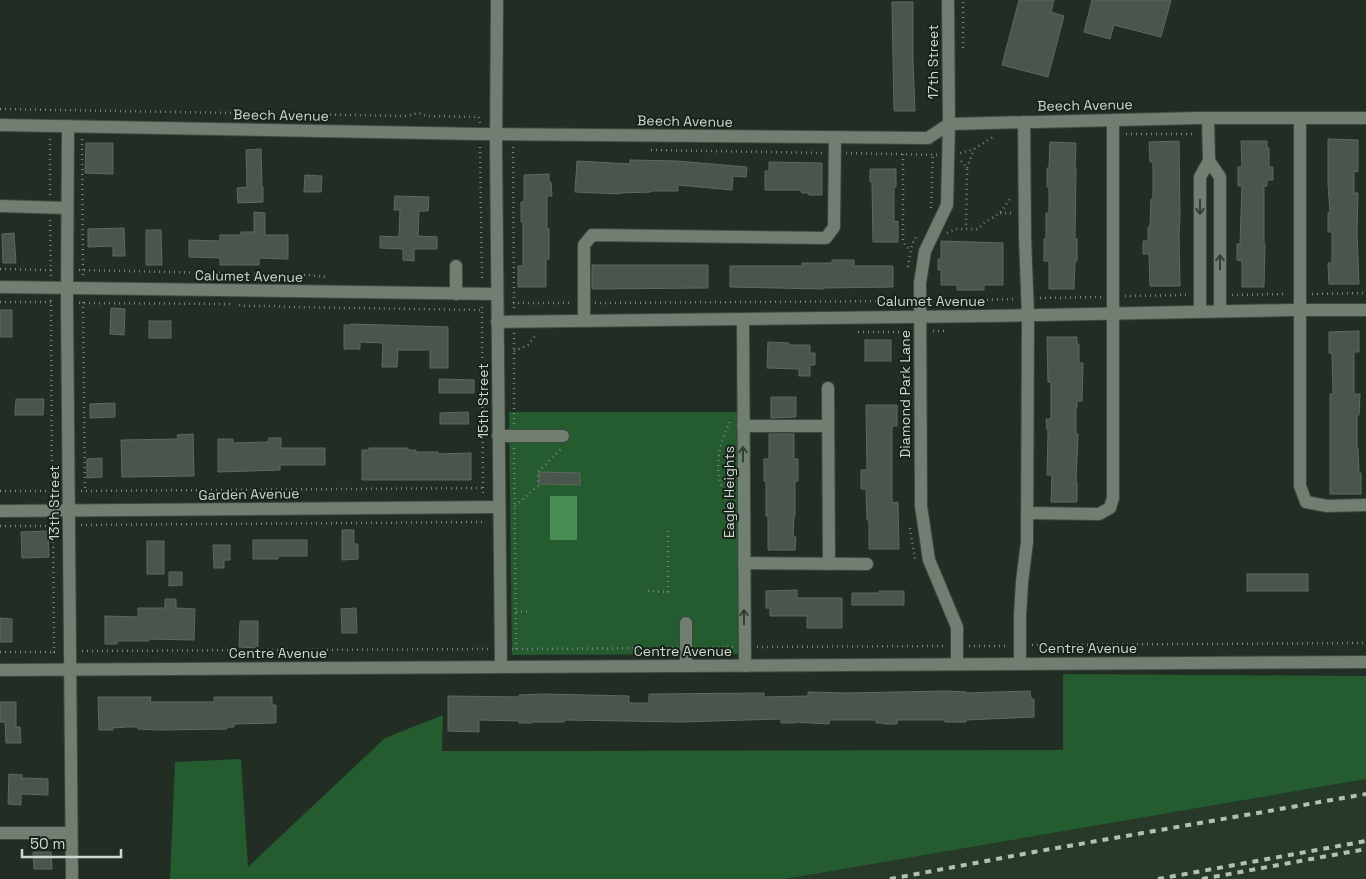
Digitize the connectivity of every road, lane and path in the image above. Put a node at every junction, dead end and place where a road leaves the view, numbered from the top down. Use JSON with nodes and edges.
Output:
{"nodes":[{"id":1,"x":497,"y":0,"type":"edge"},
{"id":2,"x":948,"y":0,"type":"edge"},
{"id":3,"x":0,"y":109,"type":"edge"},
{"id":4,"x":1208,"y":118,"type":"junction"},
{"id":5,"x":1300,"y":118,"type":"junction"},
{"id":6,"x":1366,"y":118,"type":"edge"},
{"id":7,"x":1113,"y":120,"type":"junction"},
{"id":8,"x":1024,"y":122,"type":"junction"},
{"id":9,"x":949,"y":124,"type":"junction"},
{"id":10,"x":0,"y":125,"type":"edge"},
{"id":11,"x":68,"y":126,"type":"junction"},
{"id":12,"x":480,"y":134,"type":"junction"},
{"id":13,"x":496,"y":134,"type":"junction"},
{"id":14,"x":1113,"y":134,"type":"junction"},
{"id":15,"x":1194,"y":134,"type":"dead end"},
{"id":16,"x":998,"y":136,"type":"dead end"},
{"id":17,"x":835,"y":137,"type":"junction"},
{"id":18,"x":50,"y":139,"type":"dead end"},
{"id":19,"x":82,"y":139,"type":"dead end"},
{"id":20,"x":480,"y":147,"type":"junction"},
{"id":21,"x":496,"y":147,"type":"junction"},
{"id":22,"x":974,"y":148,"type":"junction"},
{"id":23,"x":649,"y":150,"type":"dead end"},
{"id":24,"x":835,"y":153,"type":"junction"},
{"id":25,"x":903,"y":154,"type":"junction"},
{"id":26,"x":948,"y":155,"type":"junction"},
{"id":27,"x":1209,"y":161,"type":"junction"},
{"id":28,"x":967,"y":168,"type":"junction"},
{"id":29,"x":1012,"y":196,"type":"dead end"},
{"id":30,"x":0,"y":206,"type":"edge"},
{"id":31,"x":50,"y":207,"type":"junction"},
{"id":32,"x":67,"y":208,"type":"junction"},
{"id":33,"x":1000,"y":213,"type":"junction"},
{"id":34,"x":1012,"y":213,"type":"dead end"},
{"id":35,"x":966,"y":229,"type":"junction"},
{"id":36,"x":941,"y":239,"type":"dead end"},
{"id":37,"x":911,"y":249,"type":"dead end"},
{"id":38,"x":456,"y":266,"type":"dead end"},
{"id":39,"x":0,"y":269,"type":"edge"},
{"id":40,"x":51,"y":270,"type":"junction"},
{"id":41,"x":67,"y":270,"type":"junction"},
{"id":42,"x":83,"y":270,"type":"junction"},
{"id":43,"x":333,"y":278,"type":"dead end"},
{"id":44,"x":0,"y":287,"type":"edge"},
{"id":45,"x":51,"y":289,"type":"junction"},
{"id":46,"x":67,"y":289,"type":"junction"},
{"id":47,"x":83,"y":289,"type":"junction"},
{"id":48,"x":456,"y":294,"type":"junction"},
{"id":49,"x":482,"y":294,"type":"junction"},
{"id":50,"x":497,"y":294,"type":"junction"},
{"id":51,"x":1013,"y":299,"type":"dead end"},
{"id":52,"x":0,"y":302,"type":"edge"},
{"id":53,"x":51,"y":302,"type":"junction"},
{"id":54,"x":920,"y":302,"type":"junction"},
{"id":55,"x":67,"y":303,"type":"junction"},
{"id":56,"x":83,"y":303,"type":"junction"},
{"id":57,"x":584,"y":303,"type":"junction"},
{"id":58,"x":514,"y":304,"type":"junction"},
{"id":59,"x":482,"y":310,"type":"junction"},
{"id":60,"x":1300,"y":310,"type":"junction"},
{"id":61,"x":1366,"y":310,"type":"edge"},
{"id":62,"x":1200,"y":311,"type":"junction"},
{"id":63,"x":1220,"y":311,"type":"junction"},
{"id":64,"x":1113,"y":313,"type":"junction"},
{"id":65,"x":1028,"y":315,"type":"junction"},
{"id":66,"x":920,"y":316,"type":"junction"},
{"id":67,"x":743,"y":319,"type":"junction"},
{"id":68,"x":584,"y":321,"type":"junction"},
{"id":69,"x":497,"y":322,"type":"junction"},
{"id":70,"x":514,"y":322,"type":"junction"},
{"id":71,"x":828,"y":388,"type":"dead end"},
{"id":72,"x":732,"y":417,"type":"dead end"},
{"id":73,"x":743,"y":426,"type":"junction"},
{"id":74,"x":828,"y":426,"type":"junction"},
{"id":75,"x":498,"y":436,"type":"junction"},
{"id":76,"x":514,"y":436,"type":"junction"},
{"id":77,"x":563,"y":442,"type":"joint"},
{"id":78,"x":482,"y":488,"type":"junction"},
{"id":79,"x":0,"y":491,"type":"edge"},
{"id":80,"x":52,"y":491,"type":"junction"},
{"id":81,"x":69,"y":491,"type":"junction"},
{"id":82,"x":85,"y":491,"type":"junction"},
{"id":83,"x":1366,"y":505,"type":"edge"},
{"id":84,"x":515,"y":506,"type":"junction"},
{"id":85,"x":483,"y":507,"type":"junction"},
{"id":86,"x":499,"y":507,"type":"junction"},
{"id":87,"x":0,"y":511,"type":"edge"},
{"id":88,"x":52,"y":511,"type":"junction"},
{"id":89,"x":69,"y":511,"type":"junction"},
{"id":90,"x":1027,"y":513,"type":"junction"},
{"id":91,"x":733,"y":515,"type":"dead end"},
{"id":92,"x":482,"y":522,"type":"junction"},
{"id":93,"x":487,"y":522,"type":"dead end"},
{"id":94,"x":0,"y":526,"type":"edge"},
{"id":95,"x":53,"y":526,"type":"junction"},
{"id":96,"x":69,"y":526,"type":"junction"},
{"id":97,"x":668,"y":527,"type":"dead end"},
{"id":98,"x":744,"y":564,"type":"junction"},
{"id":99,"x":829,"y":564,"type":"junction"},
{"id":100,"x":867,"y":564,"type":"dead end"},
{"id":101,"x":648,"y":592,"type":"dead end"},
{"id":102,"x":531,"y":611,"type":"dead end"},
{"id":103,"x":516,"y":612,"type":"junction"},
{"id":104,"x":686,"y":623,"type":"dead end"},
{"id":105,"x":488,"y":641,"type":"dead end"},
{"id":106,"x":1366,"y":643,"type":"edge"},
{"id":107,"x":957,"y":646,"type":"junction"},
{"id":108,"x":1005,"y":646,"type":"dead end"},
{"id":109,"x":686,"y":648,"type":"junction"},
{"id":110,"x":744,"y":648,"type":"junction"},
{"id":111,"x":1026,"y":648,"type":"dead end"},
{"id":112,"x":488,"y":649,"type":"junction"},
{"id":113,"x":501,"y":649,"type":"junction"},
{"id":114,"x":516,"y":649,"type":"junction"},
{"id":115,"x":70,"y":651,"type":"junction"},
{"id":116,"x":0,"y":652,"type":"edge"},
{"id":117,"x":54,"y":652,"type":"junction"},
{"id":118,"x":1366,"y":662,"type":"edge"},
{"id":119,"x":957,"y":664,"type":"junction"},
{"id":120,"x":1020,"y":664,"type":"junction"},
{"id":121,"x":686,"y":666,"type":"junction"},
{"id":122,"x":744,"y":666,"type":"junction"},
{"id":123,"x":501,"y":667,"type":"junction"},
{"id":124,"x":70,"y":669,"type":"junction"},
{"id":125,"x":0,"y":670,"type":"edge"},
{"id":126,"x":0,"y":833,"type":"edge"},
{"id":127,"x":71,"y":833,"type":"junction"},
{"id":128,"x":72,"y":879,"type":"edge"}],
"edges":[{"from":1,"to":13,"type":"street","name":"15th Street"},
{"from":2,"to":9,"type":"street","name":"17th Street"},
{"from":3,"to":12,"type":"path"},
{"from":4,"to":5,"type":"street","name":"Beech Avenue"},
{"from":4,"to":7,"type":"street","name":"Beech Avenue"},
{"from":4,"to":27,"type":"street"},
{"from":5,"to":6,"type":"street","name":"Beech Avenue"},
{"from":5,"to":60,"type":"street"},
{"from":7,"to":8,"type":"street","name":"Beech Avenue"},
{"from":7,"to":14,"type":"street"},
{"from":8,"to":9,"type":"street","name":"Beech Avenue"},
{"from":8,"to":65,"type":"street"},
{"from":9,"to":17,"type":"street","name":"Beech Avenue"},
{"from":9,"to":26,"type":"street","name":"Diamond Park Lane"},
{"from":10,"to":11,"type":"street","name":"Beech Avenue"},
{"from":11,"to":12,"type":"street","name":"Beech Avenue"},
{"from":11,"to":32,"type":"street","name":"13th Street"},
{"from":12,"to":13,"type":"street","name":"Beech Avenue"},
{"from":12,"to":20,"type":"path"},
{"from":13,"to":17,"type":"street","name":"Beech Avenue"},
{"from":13,"to":21,"type":"street","name":"15th Street"},
{"from":14,"to":15,"type":"path"},
{"from":14,"to":64,"type":"street"},
{"from":16,"to":22,"type":"path"},
{"from":17,"to":24,"type":"street"},
{"from":18,"to":31,"type":"path"},
{"from":19,"to":42,"type":"path"},
{"from":20,"to":21,"type":"path"},
{"from":20,"to":49,"type":"path"},
{"from":21,"to":50,"type":"street","name":"15th Street"},
{"from":21,"to":58,"type":"path"},
{"from":22,"to":28,"type":"path"},
{"from":22,"to":28,"type":"path"},
{"from":23,"to":24,"type":"path"},
{"from":24,"to":25,"type":"path"},
{"from":24,"to":57,"type":"street"},
{"from":25,"to":26,"type":"path"},
{"from":25,"to":37,"type":"path"},
{"from":26,"to":54,"type":"street","name":"Diamond Park Lane"},
{"from":27,"to":62,"type":"street","one_way":true},
{"from":63,"to":27,"type":"street","one_way":true},
{"from":28,"to":35,"type":"path"},
{"from":29,"to":33,"type":"path"},
{"from":30,"to":31,"type":"street"},
{"from":31,"to":32,"type":"street"},
{"from":31,"to":40,"type":"path"},
{"from":32,"to":41,"type":"street","name":"13th Street"},
{"from":33,"to":34,"type":"path"},
{"from":33,"to":35,"type":"path"},
{"from":35,"to":36,"type":"path"},
{"from":38,"to":48,"type":"street"},
{"from":39,"to":40,"type":"path"},
{"from":40,"to":41,"type":"path"},
{"from":40,"to":45,"type":"path"},
{"from":41,"to":42,"type":"path"},
{"from":41,"to":46,"type":"street","name":"13th Street"},
{"from":42,"to":43,"type":"path"},
{"from":42,"to":47,"type":"path"},
{"from":44,"to":45,"type":"street","name":"Calumet Avenue"},
{"from":45,"to":46,"type":"street","name":"Calumet Avenue"},
{"from":45,"to":53,"type":"path"},
{"from":46,"to":47,"type":"street","name":"Calumet Avenue"},
{"from":46,"to":55,"type":"street","name":"13th Street"},
{"from":47,"to":48,"type":"street","name":"Calumet Avenue"},
{"from":47,"to":56,"type":"path"},
{"from":48,"to":49,"type":"street","name":"Calumet Avenue"},
{"from":49,"to":50,"type":"street","name":"Calumet Avenue"},
{"from":49,"to":59,"type":"path"},
{"from":50,"to":69,"type":"street","name":"15th Street"},
{"from":51,"to":54,"type":"path"},
{"from":52,"to":53,"type":"path"},
{"from":53,"to":55,"type":"path"},
{"from":53,"to":80,"type":"path"},
{"from":54,"to":57,"type":"path"},
{"from":54,"to":66,"type":"street","name":"Diamond Park Lane"},
{"from":55,"to":56,"type":"path"},
{"from":55,"to":81,"type":"street","name":"13th Street"},
{"from":56,"to":59,"type":"path"},
{"from":56,"to":82,"type":"path"},
{"from":57,"to":58,"type":"path"},
{"from":57,"to":68,"type":"street"},
{"from":58,"to":70,"type":"path"},
{"from":59,"to":78,"type":"path"},
{"from":60,"to":61,"type":"street","name":"Calumet Avenue"},
{"from":60,"to":63,"type":"street","name":"Calumet Avenue"},
{"from":60,"to":83,"type":"street"},
{"from":62,"to":63,"type":"street","name":"Calumet Avenue"},
{"from":62,"to":64,"type":"street","name":"Calumet Avenue"},
{"from":64,"to":65,"type":"street","name":"Calumet Avenue"},
{"from":64,"to":90,"type":"street"},
{"from":65,"to":66,"type":"street","name":"Calumet Avenue"},
{"from":65,"to":90,"type":"street"},
{"from":66,"to":67,"type":"street","name":"Calumet Avenue"},
{"from":66,"to":107,"type":"street","name":"Diamond Park Lane"},
{"from":67,"to":68,"type":"street","name":"Calumet Avenue"},
{"from":67,"to":73,"type":"street","name":"Eagle Heights"},
{"from":68,"to":70,"type":"street","name":"Calumet Avenue"},
{"from":69,"to":70,"type":"street","name":"Calumet Avenue"},
{"from":69,"to":75,"type":"street","name":"15th Street"},
{"from":70,"to":76,"type":"path"},
{"from":71,"to":74,"type":"street"},
{"from":72,"to":91,"type":"path"},
{"from":73,"to":74,"type":"street"},
{"from":98,"to":73,"type":"street","name":"Eagle Heights","one_way":true},
{"from":74,"to":99,"type":"street"},
{"from":75,"to":76,"type":"street"},
{"from":75,"to":86,"type":"street","name":"15th Street"},
{"from":76,"to":77,"type":"street"},
{"from":76,"to":84,"type":"path"},
{"from":77,"to":84,"type":"path"},
{"from":78,"to":82,"type":"path"},
{"from":78,"to":85,"type":"path"},
{"from":79,"to":80,"type":"path"},
{"from":80,"to":81,"type":"path"},
{"from":80,"to":88,"type":"path"},
{"from":81,"to":82,"type":"path"},
{"from":81,"to":89,"type":"street","name":"13th Street"},
{"from":84,"to":86,"type":"path"},
{"from":84,"to":103,"type":"path"},
{"from":85,"to":86,"type":"street","name":"Garden Avenue"},
{"from":85,"to":89,"type":"street","name":"Garden Avenue"},
{"from":85,"to":92,"type":"path"},
{"from":86,"to":113,"type":"street","name":"15th Street"},
{"from":87,"to":88,"type":"street","name":"Garden Avenue"},
{"from":88,"to":89,"type":"street","name":"Garden Avenue"},
{"from":88,"to":95,"type":"path"},
{"from":89,"to":96,"type":"street","name":"13th Street"},
{"from":90,"to":120,"type":"street"},
{"from":92,"to":93,"type":"path"},
{"from":92,"to":96,"type":"path"},
{"from":94,"to":95,"type":"path"},
{"from":95,"to":96,"type":"path"},
{"from":95,"to":117,"type":"path"},
{"from":96,"to":115,"type":"street","name":"13th Street"},
{"from":97,"to":101,"type":"path"},
{"from":98,"to":99,"type":"street"},
{"from":110,"to":98,"type":"street","name":"Eagle Heights","one_way":true},
{"from":99,"to":100,"type":"street"},
{"from":102,"to":103,"type":"path"},
{"from":103,"to":114,"type":"path"},
{"from":104,"to":109,"type":"street"},
{"from":105,"to":112,"type":"path"},
{"from":106,"to":111,"type":"path"},
{"from":107,"to":108,"type":"path"},
{"from":107,"to":110,"type":"path"},
{"from":107,"to":119,"type":"street","name":"Diamond Park Lane"},
{"from":109,"to":110,"type":"path"},
{"from":109,"to":114,"type":"path"},
{"from":109,"to":121,"type":"street"},
{"from":110,"to":122,"type":"street","name":"Eagle Heights"},
{"from":112,"to":113,"type":"path"},
{"from":112,"to":115,"type":"path"},
{"from":113,"to":114,"type":"path"},
{"from":113,"to":123,"type":"street","name":"15th Street"},
{"from":115,"to":117,"type":"path"},
{"from":115,"to":124,"type":"street","name":"13th Street"},
{"from":116,"to":117,"type":"path"},
{"from":118,"to":120,"type":"street","name":"Centre Avenue"},
{"from":119,"to":120,"type":"street","name":"Centre Avenue"},
{"from":119,"to":122,"type":"street","name":"Centre Avenue"},
{"from":121,"to":122,"type":"street","name":"Centre Avenue"},
{"from":121,"to":123,"type":"street","name":"Centre Avenue"},
{"from":123,"to":124,"type":"street","name":"Centre Avenue"},
{"from":124,"to":125,"type":"street","name":"Centre Avenue"},
{"from":124,"to":127,"type":"street","name":"13th Street"},
{"from":126,"to":127,"type":"street"},
{"from":127,"to":128,"type":"street","name":"13th Street"}]}
